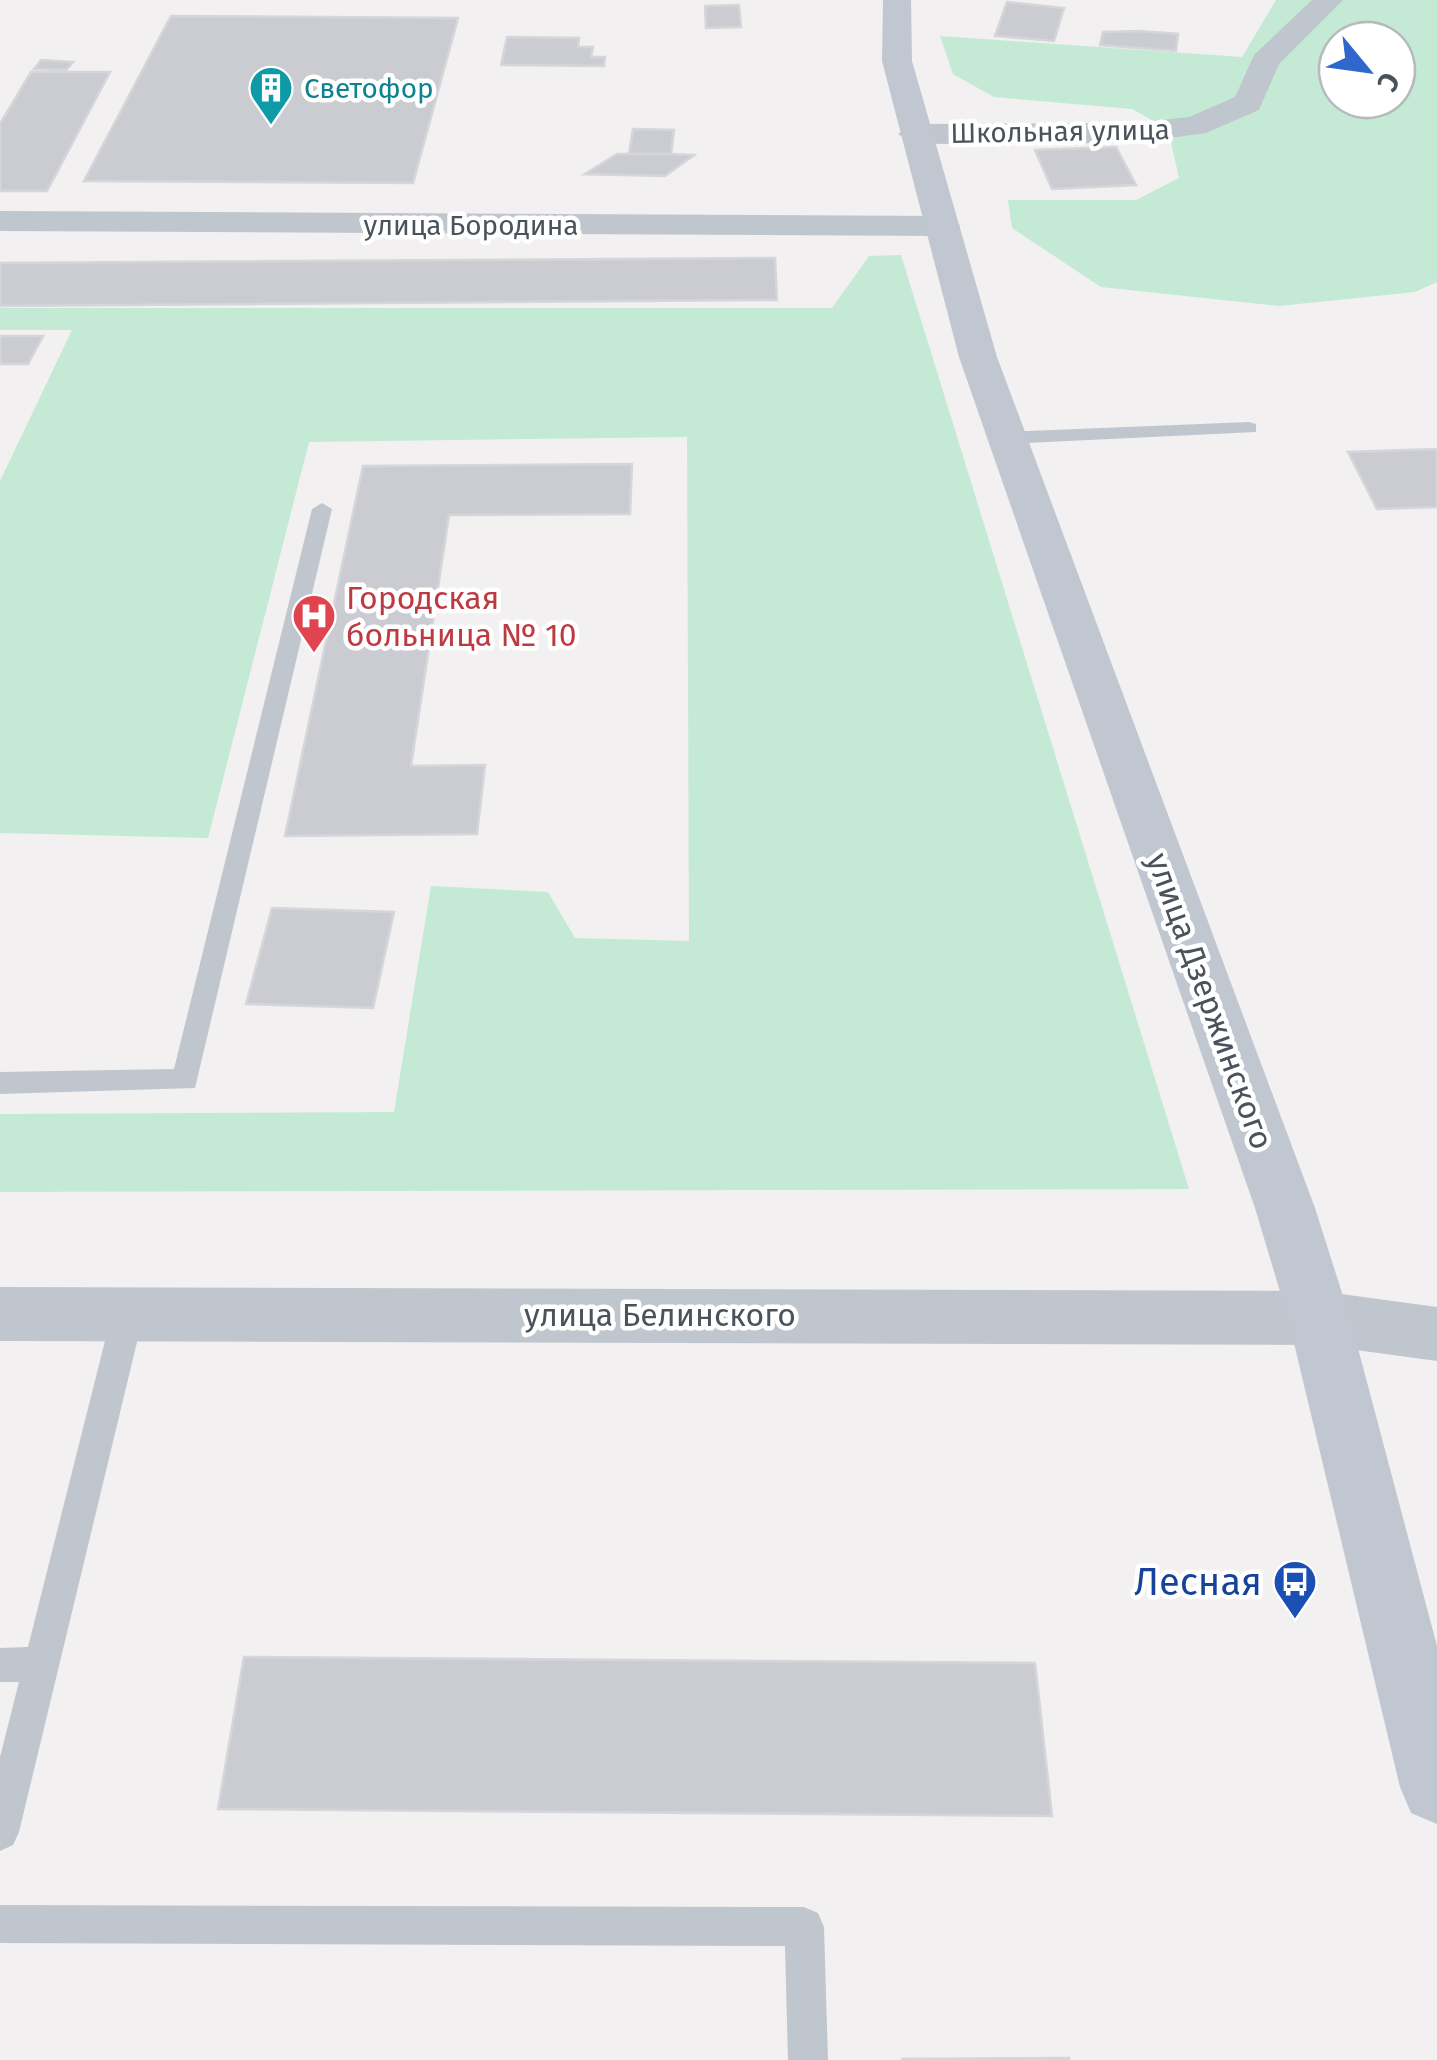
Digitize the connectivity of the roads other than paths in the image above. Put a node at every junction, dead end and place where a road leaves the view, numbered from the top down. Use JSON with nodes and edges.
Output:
{"nodes":[{"id":1,"x":896,"y":0,"type":"edge"},
{"id":2,"x":1330,"y":0,"type":"edge"},
{"id":3,"x":914,"y":134,"type":"junction"},
{"id":4,"x":0,"y":222,"type":"edge"},
{"id":5,"x":942,"y":226,"type":"junction"},
{"id":6,"x":1249,"y":428,"type":"dead end"},
{"id":7,"x":1006,"y":438,"type":"junction"},
{"id":8,"x":322,"y":510,"type":"dead end"},
{"id":9,"x":0,"y":1083,"type":"edge"},
{"id":10,"x":128,"y":1312,"type":"junction"},
{"id":11,"x":0,"y":1314,"type":"edge"},
{"id":12,"x":1319,"y":1318,"type":"junction"},
{"id":13,"x":1437,"y":1334,"type":"edge"},
{"id":14,"x":40,"y":1664,"type":"junction"},
{"id":15,"x":0,"y":1665,"type":"edge"},
{"id":16,"x":1437,"y":1788,"type":"edge"},
{"id":17,"x":0,"y":1832,"type":"edge"},
{"id":18,"x":0,"y":1924,"type":"edge"},
{"id":19,"x":808,"y":2060,"type":"edge"}],
"edges":[{"from":1,"to":3,"type":"main road","name":"улица Дзержинского"},
{"from":2,"to":3,"type":"street","name":"Школьная улица"},
{"from":3,"to":5,"type":"main road","name":"улица Дзержинского"},
{"from":4,"to":5,"type":"street","name":"улица Бородина"},
{"from":5,"to":7,"type":"main road","name":"улица Дзержинского"},
{"from":6,"to":7,"type":"lane"},
{"from":7,"to":12,"type":"main road","name":"улица Дзержинского"},
{"from":8,"to":9,"type":"lane"},
{"from":10,"to":11,"type":"street","name":"улица Белинского"},
{"from":10,"to":12,"type":"street","name":"улица Белинского"},
{"from":10,"to":14,"type":"lane"},
{"from":12,"to":13,"type":"street","name":"улица Белинского"},
{"from":12,"to":16,"type":"main road","name":"улица Дзержинского"},
{"from":14,"to":15,"type":"lane"},
{"from":14,"to":17,"type":"lane"},
{"from":18,"to":19,"type":"lane"}]}
